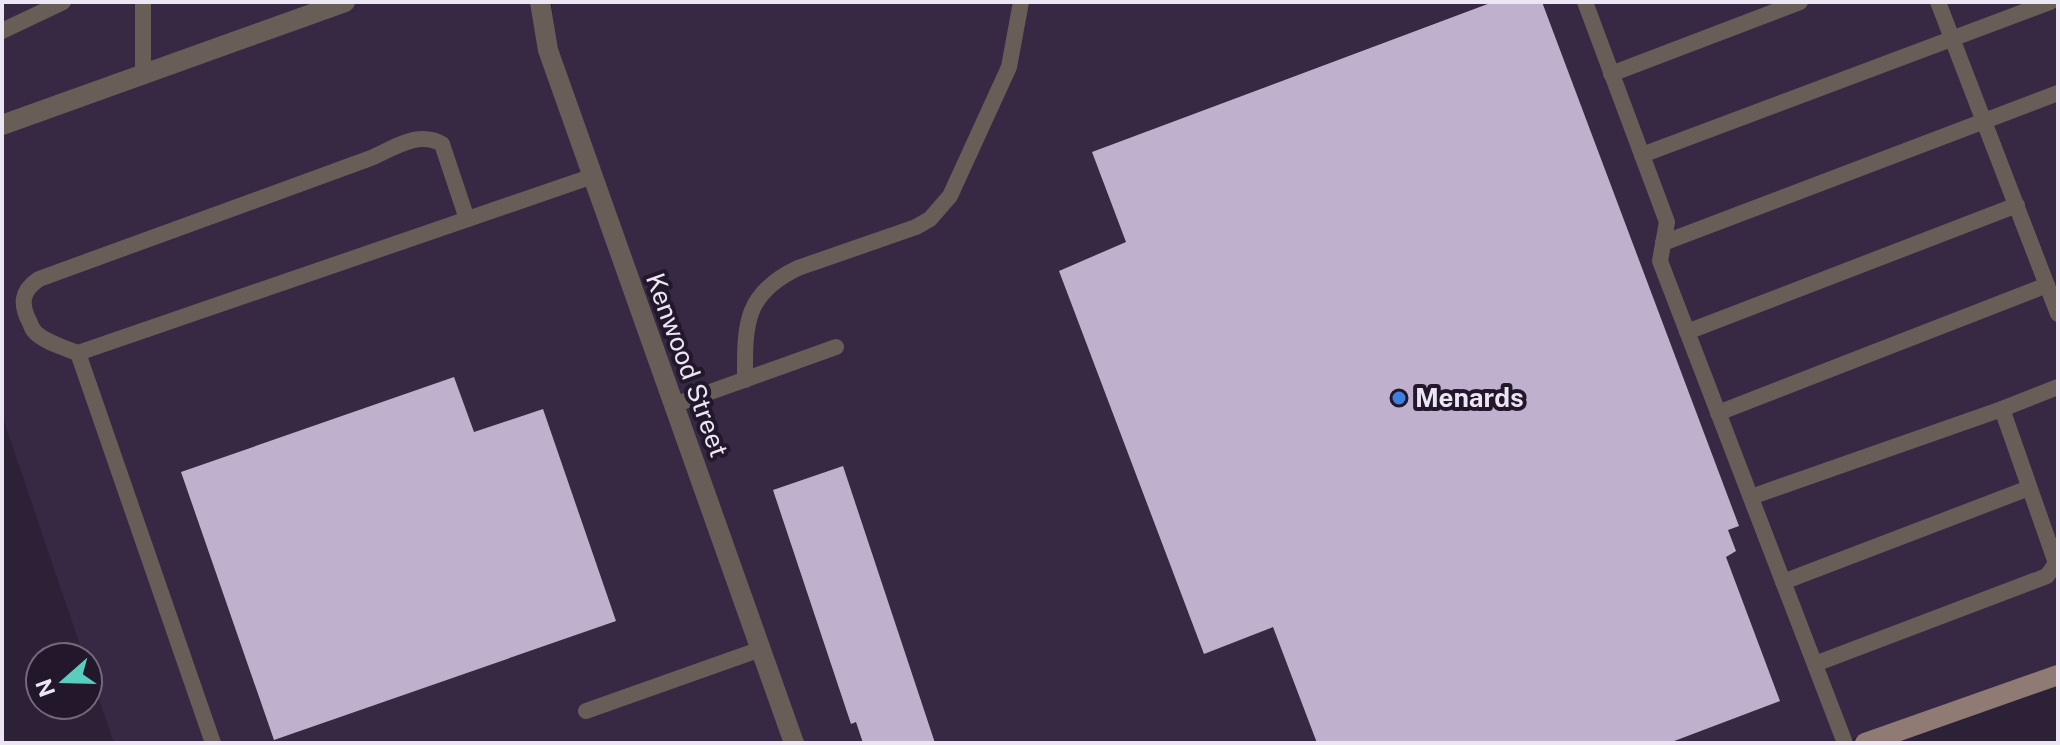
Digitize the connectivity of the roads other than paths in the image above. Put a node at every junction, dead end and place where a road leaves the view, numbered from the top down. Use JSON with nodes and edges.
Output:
{"nodes":[{"id":1,"x":63,"y":2,"type":"edge"},
{"id":2,"x":143,"y":2,"type":"edge"},
{"id":3,"x":345,"y":2,"type":"edge"},
{"id":4,"x":540,"y":2,"type":"edge"},
{"id":5,"x":1021,"y":2,"type":"edge"},
{"id":6,"x":1585,"y":2,"type":"edge"},
{"id":7,"x":1800,"y":2,"type":"edge"},
{"id":8,"x":1938,"y":2,"type":"edge"},
{"id":9,"x":2050,"y":2,"type":"edge"},
{"id":10,"x":2,"y":31,"type":"edge"},
{"id":11,"x":1953,"y":39,"type":"junction"},
{"id":12,"x":143,"y":74,"type":"junction"},
{"id":13,"x":1611,"y":74,"type":"junction"},
{"id":14,"x":2058,"y":93,"type":"edge"},
{"id":15,"x":1984,"y":120,"type":"junction"},
{"id":16,"x":2,"y":125,"type":"edge"},
{"id":17,"x":1642,"y":155,"type":"junction"},
{"id":18,"x":593,"y":176,"type":"junction"},
{"id":19,"x":2017,"y":205,"type":"junction"},
{"id":20,"x":467,"y":219,"type":"junction"},
{"id":21,"x":1663,"y":243,"type":"junction"},
{"id":22,"x":2047,"y":285,"type":"junction"},
{"id":23,"x":2058,"y":314,"type":"edge"},
{"id":24,"x":1687,"y":332,"type":"junction"},
{"id":25,"x":836,"y":347,"type":"dead end"},
{"id":26,"x":78,"y":353,"type":"junction"},
{"id":27,"x":745,"y":380,"type":"junction"},
{"id":28,"x":2058,"y":387,"type":"edge"},
{"id":29,"x":674,"y":405,"type":"junction"},
{"id":30,"x":2002,"y":409,"type":"junction"},
{"id":31,"x":1718,"y":413,"type":"junction"},
{"id":32,"x":2029,"y":488,"type":"junction"},
{"id":33,"x":1751,"y":497,"type":"junction"},
{"id":34,"x":1783,"y":582,"type":"junction"},
{"id":35,"x":761,"y":649,"type":"junction"},
{"id":36,"x":1815,"y":664,"type":"junction"},
{"id":37,"x":2058,"y":675,"type":"edge"},
{"id":38,"x":586,"y":711,"type":"dead end"},
{"id":39,"x":213,"y":743,"type":"edge"},
{"id":40,"x":794,"y":743,"type":"edge"},
{"id":41,"x":1845,"y":743,"type":"edge"},
{"id":42,"x":1865,"y":743,"type":"edge"}],
"edges":[{"from":1,"to":10,"type":"lane"},
{"from":2,"to":12,"type":"lane"},
{"from":3,"to":12,"type":"street"},
{"from":4,"to":18,"type":"street","name":"Kenwood Street"},
{"from":5,"to":27,"type":"lane"},
{"from":6,"to":13,"type":"lane"},
{"from":7,"to":13,"type":"lane"},
{"from":8,"to":11,"type":"lane"},
{"from":9,"to":11,"type":"lane"},
{"from":11,"to":15,"type":"lane"},
{"from":11,"to":17,"type":"lane"},
{"from":12,"to":16,"type":"street"},
{"from":13,"to":17,"type":"lane"},
{"from":14,"to":15,"type":"lane"},
{"from":15,"to":19,"type":"lane"},
{"from":15,"to":21,"type":"lane"},
{"from":17,"to":21,"type":"lane"},
{"from":18,"to":20,"type":"lane"},
{"from":18,"to":29,"type":"street","name":"Kenwood Street"},
{"from":19,"to":22,"type":"lane"},
{"from":19,"to":24,"type":"lane"},
{"from":20,"to":26,"type":"lane"},
{"from":20,"to":26,"type":"lane"},
{"from":21,"to":24,"type":"lane"},
{"from":22,"to":23,"type":"lane"},
{"from":22,"to":31,"type":"lane"},
{"from":24,"to":31,"type":"lane"},
{"from":25,"to":27,"type":"lane"},
{"from":26,"to":39,"type":"lane"},
{"from":27,"to":29,"type":"lane"},
{"from":28,"to":30,"type":"lane"},
{"from":29,"to":35,"type":"street","name":"Kenwood Street"},
{"from":30,"to":32,"type":"lane"},
{"from":30,"to":33,"type":"lane"},
{"from":31,"to":33,"type":"lane"},
{"from":32,"to":34,"type":"lane"},
{"from":32,"to":36,"type":"lane"},
{"from":33,"to":34,"type":"lane"},
{"from":34,"to":36,"type":"lane"},
{"from":35,"to":38,"type":"lane"},
{"from":35,"to":40,"type":"street","name":"Kenwood Street"},
{"from":36,"to":41,"type":"lane"},
{"from":37,"to":42,"type":"street"}]}
